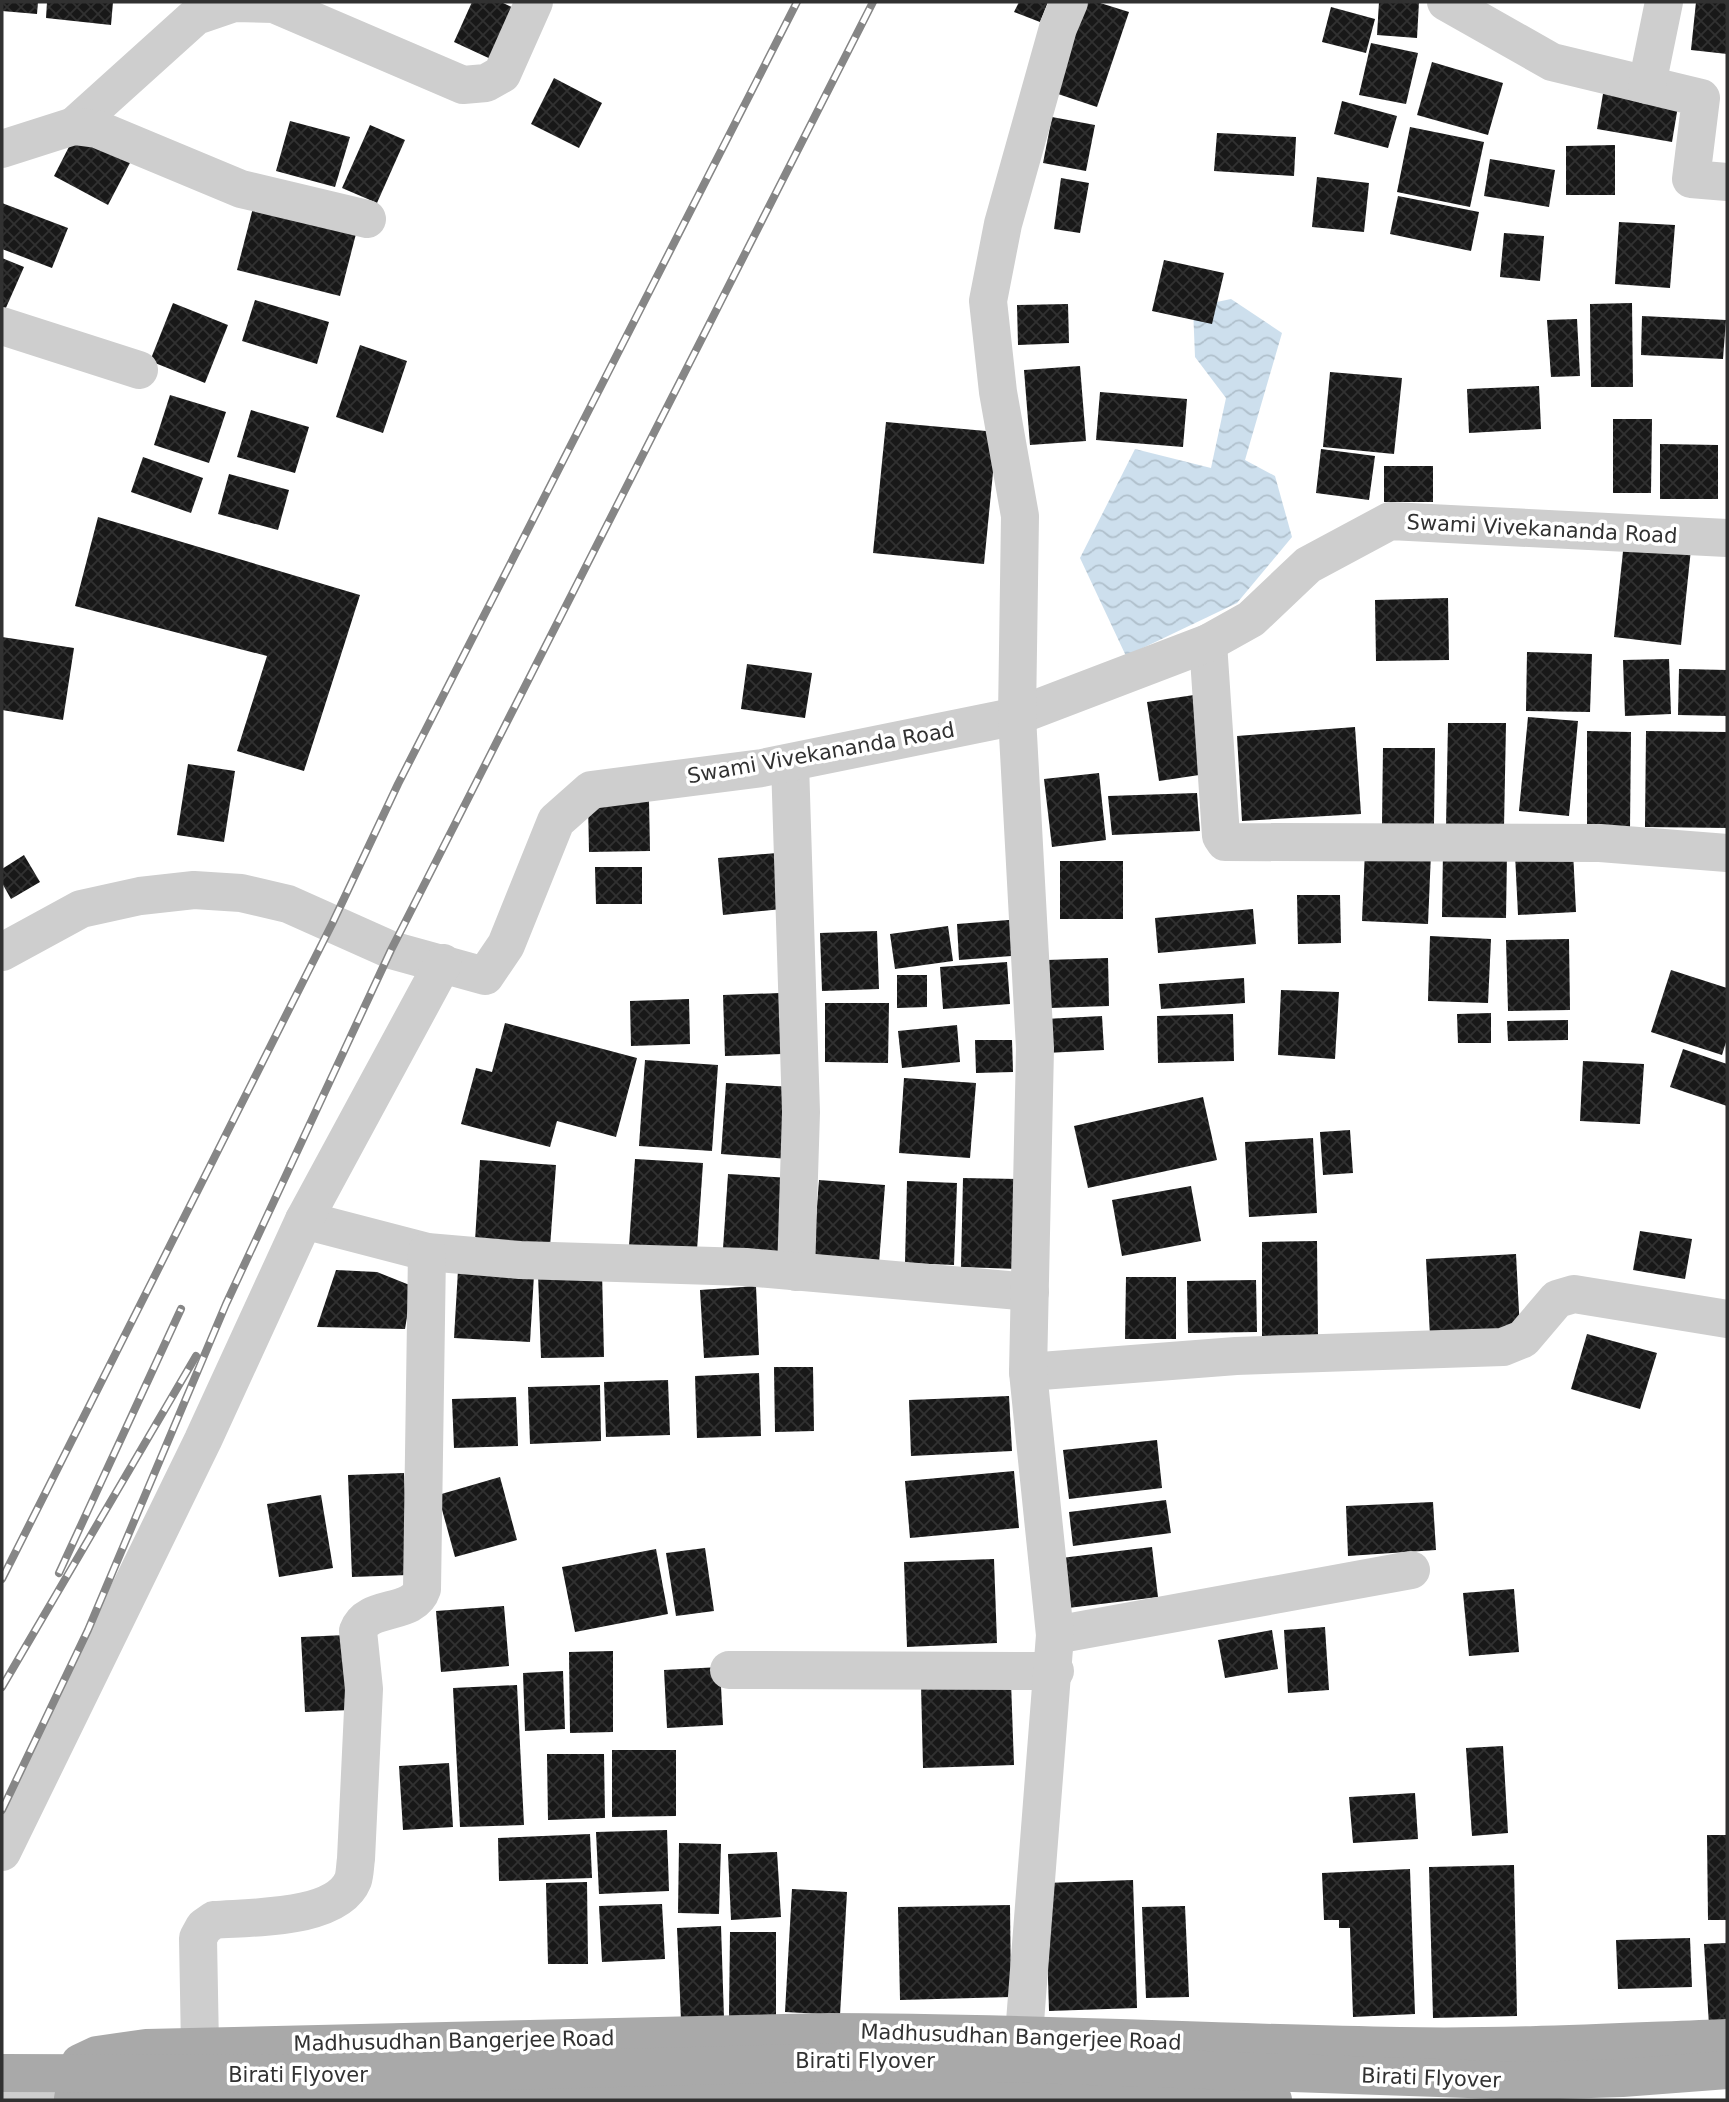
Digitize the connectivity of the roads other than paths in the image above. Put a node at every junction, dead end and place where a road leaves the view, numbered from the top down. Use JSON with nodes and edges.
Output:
{"nodes":[{"id":1,"x":534,"y":2,"type":"edge"},
{"id":2,"x":1069,"y":2,"type":"edge"},
{"id":3,"x":1446,"y":2,"type":"edge"},
{"id":4,"x":1664,"y":2,"type":"edge"},
{"id":5,"x":1647,"y":85,"type":"junction"},
{"id":6,"x":74,"y":126,"type":"junction"},
{"id":7,"x":2,"y":149,"type":"edge"},
{"id":8,"x":1727,"y":182,"type":"edge"},
{"id":9,"x":367,"y":219,"type":"dead end"},
{"id":10,"x":2,"y":326,"type":"edge"},
{"id":11,"x":139,"y":370,"type":"dead end"},
{"id":12,"x":1727,"y":538,"type":"edge"},
{"id":13,"x":1208,"y":643,"type":"junction"},
{"id":14,"x":1017,"y":716,"type":"junction"},
{"id":15,"x":790,"y":763,"type":"junction"},
{"id":16,"x":1727,"y":853,"type":"edge"},
{"id":17,"x":2,"y":952,"type":"edge"},
{"id":18,"x":443,"y":963,"type":"junction"},
{"id":19,"x":304,"y":1220,"type":"junction"},
{"id":20,"x":427,"y":1252,"type":"junction"},
{"id":21,"x":796,"y":1272,"type":"junction"},
{"id":22,"x":1030,"y":1292,"type":"junction"},
{"id":23,"x":1727,"y":1319,"type":"edge"},
{"id":24,"x":1028,"y":1372,"type":"junction"},
{"id":25,"x":1411,"y":1570,"type":"dead end"},
{"id":26,"x":1055,"y":1653,"type":"junction"},
{"id":27,"x":729,"y":1670,"type":"dead end"},
{"id":28,"x":2,"y":1852,"type":"edge"},
{"id":29,"x":1024,"y":2035,"type":"junction"},
{"id":30,"x":1727,"y":2038,"type":"edge"},
{"id":31,"x":200,"y":2047,"type":"junction"},
{"id":32,"x":1727,"y":2070,"type":"edge"},
{"id":33,"x":2,"y":2073,"type":"edge"},
{"id":34,"x":1025,"y":2087,"type":"junction"},
{"id":35,"x":981,"y":2093,"type":"edge"},
{"id":36,"x":2,"y":2096,"type":"edge"},
{"id":37,"x":499,"y":2097,"type":"edge"},
{"id":38,"x":73,"y":2099,"type":"edge"},
{"id":39,"x":1273,"y":2100,"type":"edge"}],
"edges":[{"from":1,"to":6,"type":"street"},
{"from":2,"to":14,"type":"street"},
{"from":3,"to":5,"type":"street"},
{"from":4,"to":5,"type":"street"},
{"from":5,"to":8,"type":"street"},
{"from":6,"to":7,"type":"street"},
{"from":6,"to":9,"type":"street"},
{"from":10,"to":11,"type":"street"},
{"from":12,"to":13,"type":"street","name":"Swami Vivekananda Road"},
{"from":13,"to":14,"type":"street","name":"Swami Vivekananda Road"},
{"from":13,"to":16,"type":"street"},
{"from":14,"to":15,"type":"street","name":"Swami Vivekananda Road"},
{"from":14,"to":22,"type":"street"},
{"from":15,"to":18,"type":"street","name":"Swami Vivekananda Road"},
{"from":15,"to":21,"type":"street"},
{"from":17,"to":18,"type":"street","name":"Swami Vivekananda Road"},
{"from":18,"to":19,"type":"street"},
{"from":19,"to":20,"type":"street"},
{"from":19,"to":28,"type":"street"},
{"from":20,"to":21,"type":"street"},
{"from":20,"to":31,"type":"street"},
{"from":21,"to":22,"type":"street"},
{"from":22,"to":24,"type":"street"},
{"from":23,"to":24,"type":"street"},
{"from":24,"to":26,"type":"street"},
{"from":25,"to":26,"type":"street"},
{"from":26,"to":27,"type":"street"},
{"from":26,"to":29,"type":"street"},
{"from":29,"to":30,"type":"main road","name":"Madhusudhan Bangerjee Road"},
{"from":29,"to":31,"type":"main road","name":"Madhusudhan Bangerjee Road"},
{"from":29,"to":34,"type":"street"},
{"from":31,"to":38,"type":"main road","name":"Madhusudhan Bangerjee Road"},
{"from":32,"to":33,"type":"main road","name":"Birati Flyover","bridge":true},
{"from":34,"to":35,"type":"main road"},
{"from":34,"to":39,"type":"main road"},
{"from":35,"to":37,"type":"main road"},
{"from":36,"to":38,"type":"street"},
{"from":37,"to":38,"type":"main road"}]}
